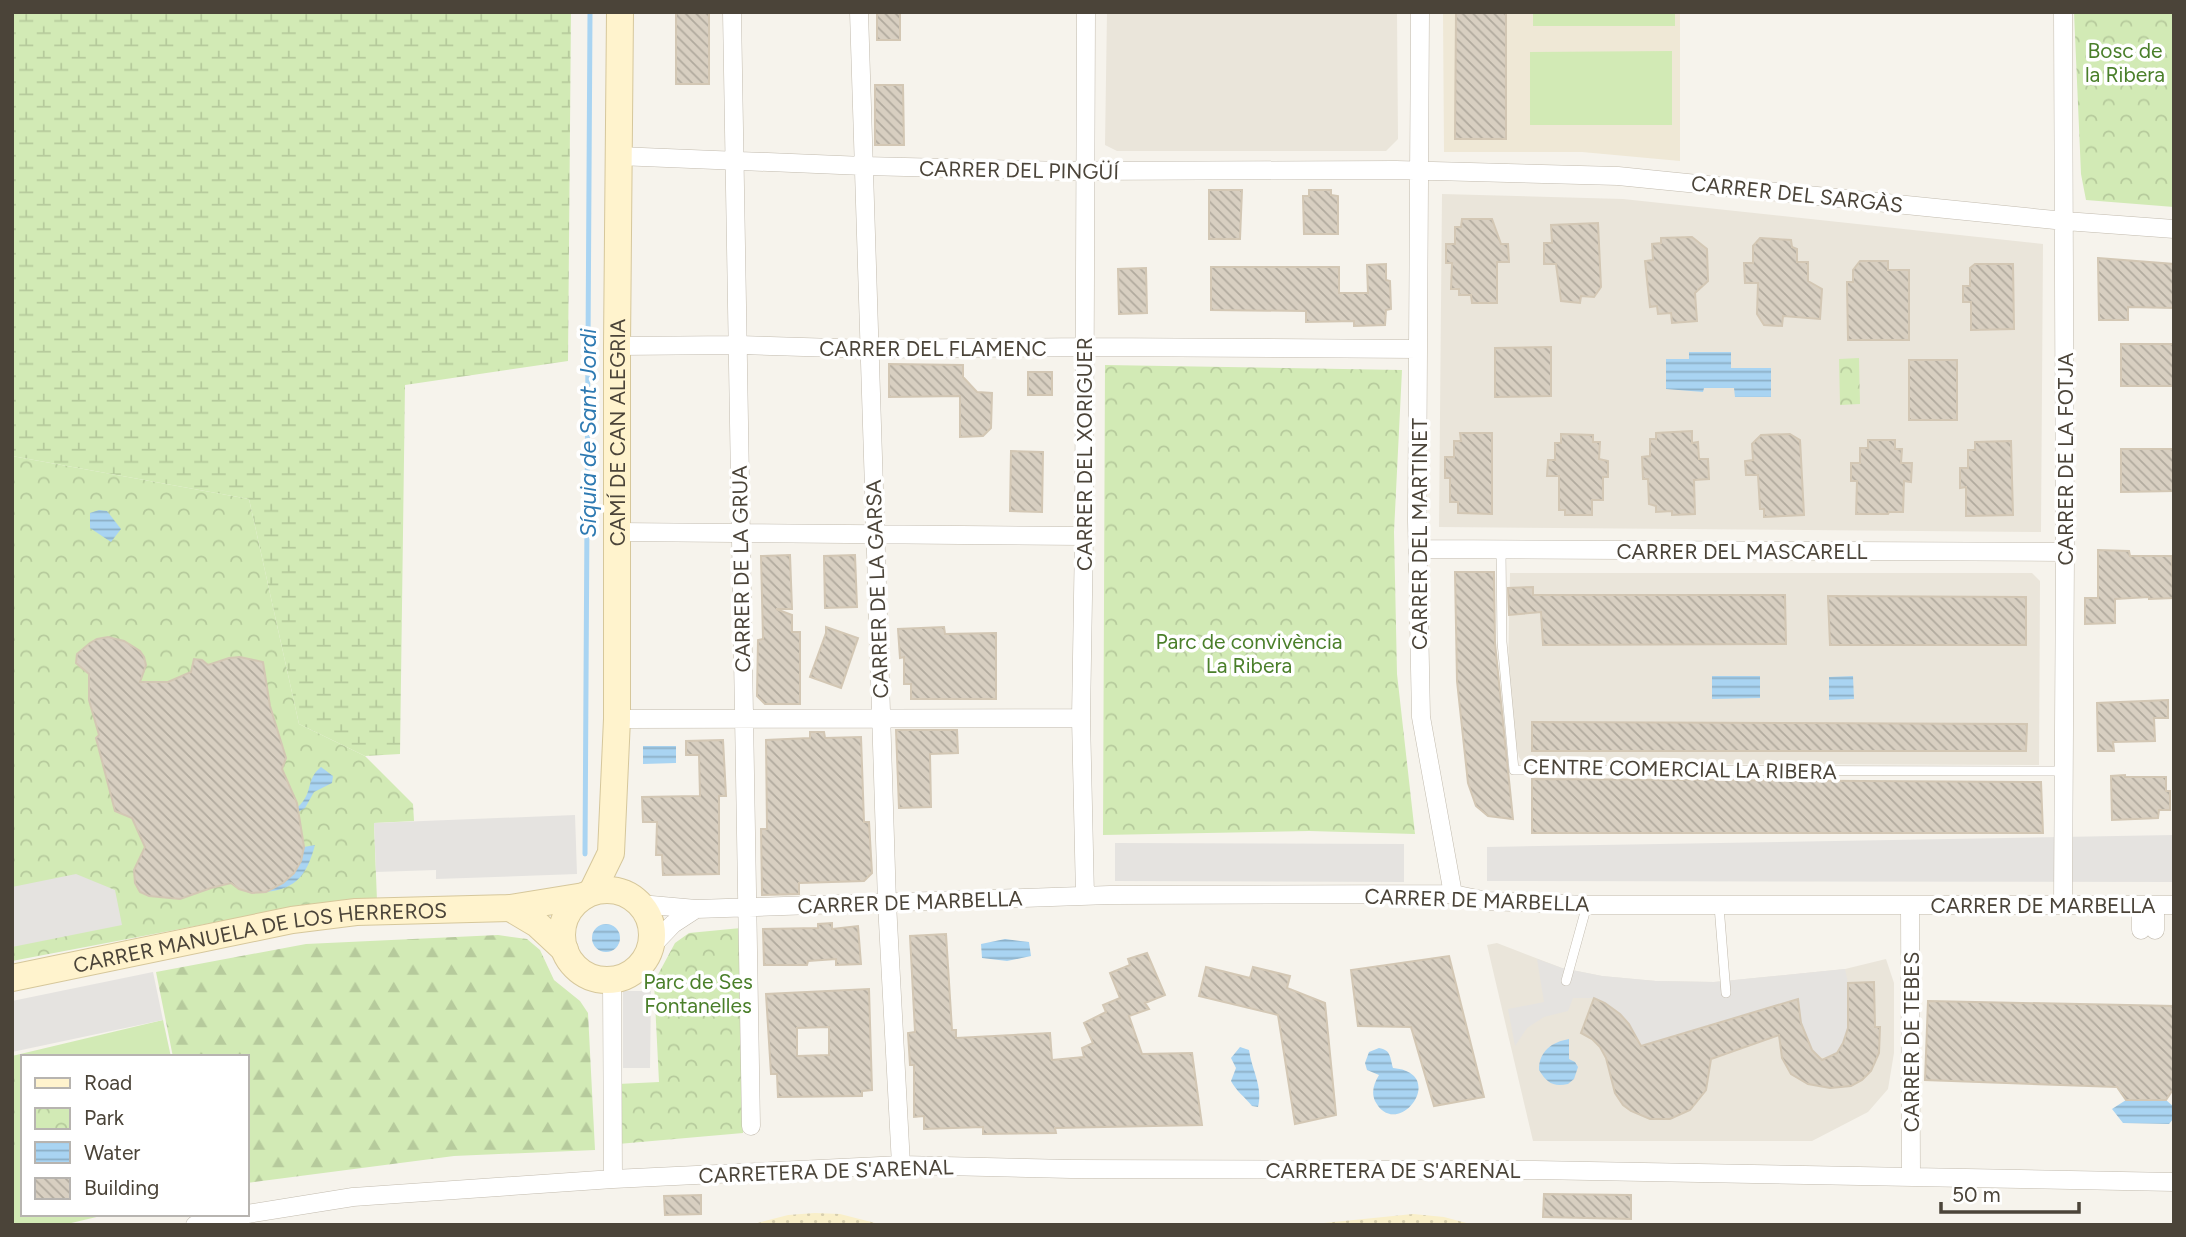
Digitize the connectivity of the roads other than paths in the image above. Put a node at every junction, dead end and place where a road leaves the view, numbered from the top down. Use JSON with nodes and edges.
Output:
{"nodes":[{"id":1,"x":620,"y":12,"type":"edge"},
{"id":2,"x":732,"y":12,"type":"edge"},
{"id":3,"x":859,"y":12,"type":"edge"},
{"id":4,"x":1086,"y":12,"type":"edge"},
{"id":5,"x":1420,"y":12,"type":"edge"},
{"id":6,"x":2063,"y":12,"type":"edge"},
{"id":7,"x":618,"y":156,"type":"junction"},
{"id":8,"x":734,"y":161,"type":"junction"},
{"id":9,"x":864,"y":166,"type":"junction"},
{"id":10,"x":1085,"y":172,"type":"junction"},
{"id":11,"x":1419,"y":172,"type":"junction"},
{"id":12,"x":2065,"y":221,"type":"junction"},
{"id":13,"x":2174,"y":229,"type":"edge"},
{"id":14,"x":739,"y":345,"type":"junction"},
{"id":15,"x":617,"y":346,"type":"junction"},
{"id":16,"x":1085,"y":347,"type":"junction"},
{"id":17,"x":869,"y":349,"type":"junction"},
{"id":18,"x":1418,"y":349,"type":"junction"},
{"id":19,"x":617,"y":532,"type":"junction"},
{"id":20,"x":740,"y":535,"type":"junction"},
{"id":21,"x":876,"y":536,"type":"junction"},
{"id":22,"x":1084,"y":536,"type":"junction"},
{"id":23,"x":1418,"y":549,"type":"junction"},
{"id":24,"x":1501,"y":550,"type":"junction"},
{"id":25,"x":2065,"y":552,"type":"junction"},
{"id":26,"x":743,"y":717,"type":"junction"},
{"id":27,"x":881,"y":718,"type":"junction"},
{"id":28,"x":1081,"y":718,"type":"junction"},
{"id":29,"x":617,"y":719,"type":"junction"},
{"id":30,"x":2064,"y":771,"type":"junction"},
{"id":31,"x":611,"y":853,"type":"junction"},
{"id":32,"x":588,"y":894,"type":"junction"},
{"id":33,"x":1453,"y":894,"type":"junction"},
{"id":34,"x":1085,"y":896,"type":"junction"},
{"id":35,"x":637,"y":901,"type":"junction"},
{"id":36,"x":887,"y":903,"type":"junction"},
{"id":37,"x":1587,"y":905,"type":"junction"},
{"id":38,"x":1719,"y":905,"type":"junction"},
{"id":39,"x":2063,"y":905,"type":"junction"},
{"id":40,"x":2148,"y":905,"type":"junction"},
{"id":41,"x":2174,"y":905,"type":"edge"},
{"id":42,"x":1910,"y":906,"type":"junction"},
{"id":43,"x":749,"y":907,"type":"junction"},
{"id":44,"x":510,"y":908,"type":"junction"},
{"id":45,"x":696,"y":909,"type":"junction"},
{"id":46,"x":2148,"y":930,"type":"dead end"},
{"id":47,"x":651,"y":947,"type":"junction"},
{"id":48,"x":565,"y":950,"type":"junction"},
{"id":49,"x":12,"y":978,"type":"edge"},
{"id":50,"x":612,"y":980,"type":"junction"},
{"id":51,"x":1566,"y":981,"type":"dead end"},
{"id":52,"x":1727,"y":993,"type":"dead end"},
{"id":53,"x":751,"y":1126,"type":"dead end"},
{"id":54,"x":901,"y":1165,"type":"junction"},
{"id":55,"x":1912,"y":1177,"type":"junction"},
{"id":56,"x":613,"y":1179,"type":"junction"},
{"id":57,"x":2174,"y":1182,"type":"edge"},
{"id":58,"x":248,"y":1214,"type":"edge"},
{"id":59,"x":237,"y":1216,"type":"edge"},
{"id":60,"x":195,"y":1225,"type":"edge"}],
"edges":[{"from":1,"to":7,"type":"street","name":"CAMÍ DE CAN ALEGRIA"},
{"from":2,"to":8,"type":"street","name":"CARRER DE LA GRUA"},
{"from":3,"to":9,"type":"street","name":"CARRER DE LA GARSA"},
{"from":4,"to":10,"type":"street","name":"CARRER DEL XORIGUER"},
{"from":5,"to":11,"type":"street"},
{"from":6,"to":12,"type":"street","name":"CARRER DE LA FOTJA"},
{"from":7,"to":8,"type":"street","name":"CARRER DEL PINGÜÍ"},
{"from":7,"to":15,"type":"street","name":"CAMÍ DE CAN ALEGRIA"},
{"from":8,"to":9,"type":"street","name":"CARRER DEL PINGÜÍ"},
{"from":8,"to":14,"type":"street","name":"CARRER DE LA GRUA"},
{"from":9,"to":10,"type":"street","name":"CARRER DEL PINGÜÍ"},
{"from":9,"to":17,"type":"street","name":"CARRER DE LA GARSA"},
{"from":10,"to":11,"type":"street","name":"CARRER DEL PINGÜÍ"},
{"from":10,"to":16,"type":"street","name":"CARRER DEL XORIGUER"},
{"from":11,"to":12,"type":"street","name":"CARRER DEL SARGÀS"},
{"from":11,"to":18,"type":"street","name":"CARRER DEL MARTINET"},
{"from":12,"to":13,"type":"street","name":"CARRER DEL SARGÀS"},
{"from":12,"to":25,"type":"street","name":"CARRER DE LA FOTJA"},
{"from":14,"to":15,"type":"street","name":"CARRER DEL FLAMENC"},
{"from":14,"to":17,"type":"street","name":"CARRER DEL FLAMENC"},
{"from":14,"to":20,"type":"street","name":"CARRER DE LA GRUA"},
{"from":15,"to":19,"type":"street","name":"CAMÍ DE CAN ALEGRIA"},
{"from":16,"to":17,"type":"street","name":"CARRER DEL FLAMENC"},
{"from":16,"to":18,"type":"street","name":"CARRER DEL FLAMENC"},
{"from":16,"to":22,"type":"street","name":"CARRER DEL XORIGUER"},
{"from":17,"to":21,"type":"street","name":"CARRER DE LA GARSA"},
{"from":18,"to":23,"type":"street","name":"CARRER DEL MARTINET"},
{"from":19,"to":20,"type":"street"},
{"from":19,"to":29,"type":"street","name":"CAMÍ DE CAN ALEGRIA"},
{"from":20,"to":21,"type":"street"},
{"from":20,"to":26,"type":"street","name":"CARRER DE LA GRUA"},
{"from":21,"to":22,"type":"street"},
{"from":21,"to":27,"type":"street","name":"CARRER DE LA GARSA"},
{"from":22,"to":28,"type":"street","name":"CARRER DEL XORIGUER"},
{"from":23,"to":24,"type":"street","name":"CARRER DEL MASCARELL"},
{"from":23,"to":33,"type":"street","name":"CARRER DEL MARTINET"},
{"from":24,"to":25,"type":"street","name":"CARRER DEL MASCARELL"},
{"from":24,"to":30,"type":"lane","name":"CENTRE COMERCIAL LA RIBERA"},
{"from":25,"to":30,"type":"street","name":"CARRER DE LA FOTJA"},
{"from":26,"to":27,"type":"street"},
{"from":26,"to":29,"type":"street"},
{"from":26,"to":43,"type":"street","name":"CARRER DE LA GRUA"},
{"from":27,"to":28,"type":"street"},
{"from":27,"to":36,"type":"street","name":"CARRER DE LA GARSA"},
{"from":28,"to":34,"type":"street","name":"CARRER DEL XORIGUER"},
{"from":29,"to":31,"type":"street","name":"CAMÍ DE CAN ALEGRIA"},
{"from":30,"to":39,"type":"street","name":"CARRER DE LA FOTJA"},
{"from":31,"to":32,"type":"street"},
{"from":31,"to":35,"type":"street"},
{"from":32,"to":35,"type":"street"},
{"from":32,"to":44,"type":"street","name":"CARRER MANUELA DE LOS HERREROS"},
{"from":32,"to":48,"type":"street"},
{"from":33,"to":34,"type":"street","name":"CARRER DE MARBELLA"},
{"from":33,"to":37,"type":"street","name":"CARRER DE MARBELLA"},
{"from":34,"to":36,"type":"street","name":"CARRER DE MARBELLA"},
{"from":35,"to":45,"type":"street","name":"CARRER DE MARBELLA"},
{"from":35,"to":47,"type":"street"},
{"from":36,"to":43,"type":"street","name":"CARRER DE MARBELLA"},
{"from":36,"to":54,"type":"street","name":"CARRER DE LA GARSA"},
{"from":37,"to":38,"type":"street","name":"CARRER DE MARBELLA"},
{"from":37,"to":51,"type":"lane"},
{"from":38,"to":42,"type":"street","name":"CARRER DE MARBELLA"},
{"from":38,"to":52,"type":"lane"},
{"from":39,"to":40,"type":"street","name":"CARRER DE MARBELLA"},
{"from":39,"to":42,"type":"street","name":"CARRER DE MARBELLA"},
{"from":40,"to":41,"type":"street","name":"CARRER DE MARBELLA"},
{"from":40,"to":46,"type":"street"},
{"from":42,"to":55,"type":"street","name":"CARRER DE TEBES"},
{"from":43,"to":45,"type":"street","name":"CARRER DE MARBELLA"},
{"from":43,"to":53,"type":"street","name":"CARRER DE LA GRUA"},
{"from":44,"to":48,"type":"street"},
{"from":44,"to":49,"type":"street","name":"CARRER MANUELA DE LOS HERREROS"},
{"from":45,"to":47,"type":"street"},
{"from":47,"to":50,"type":"street"},
{"from":48,"to":50,"type":"street"},
{"from":50,"to":56,"type":"street"},
{"from":54,"to":55,"type":"street","name":"CARRETERA DE S'ARENAL"},
{"from":54,"to":56,"type":"street","name":"CARRETERA DE S'ARENAL"},
{"from":55,"to":57,"type":"street","name":"CARRETERA DE S'ARENAL"},
{"from":56,"to":58,"type":"street","name":"CARRETERA DE S'ARENAL"},
{"from":59,"to":60,"type":"street","name":"CARRETERA DE S'ARENAL"}]}
